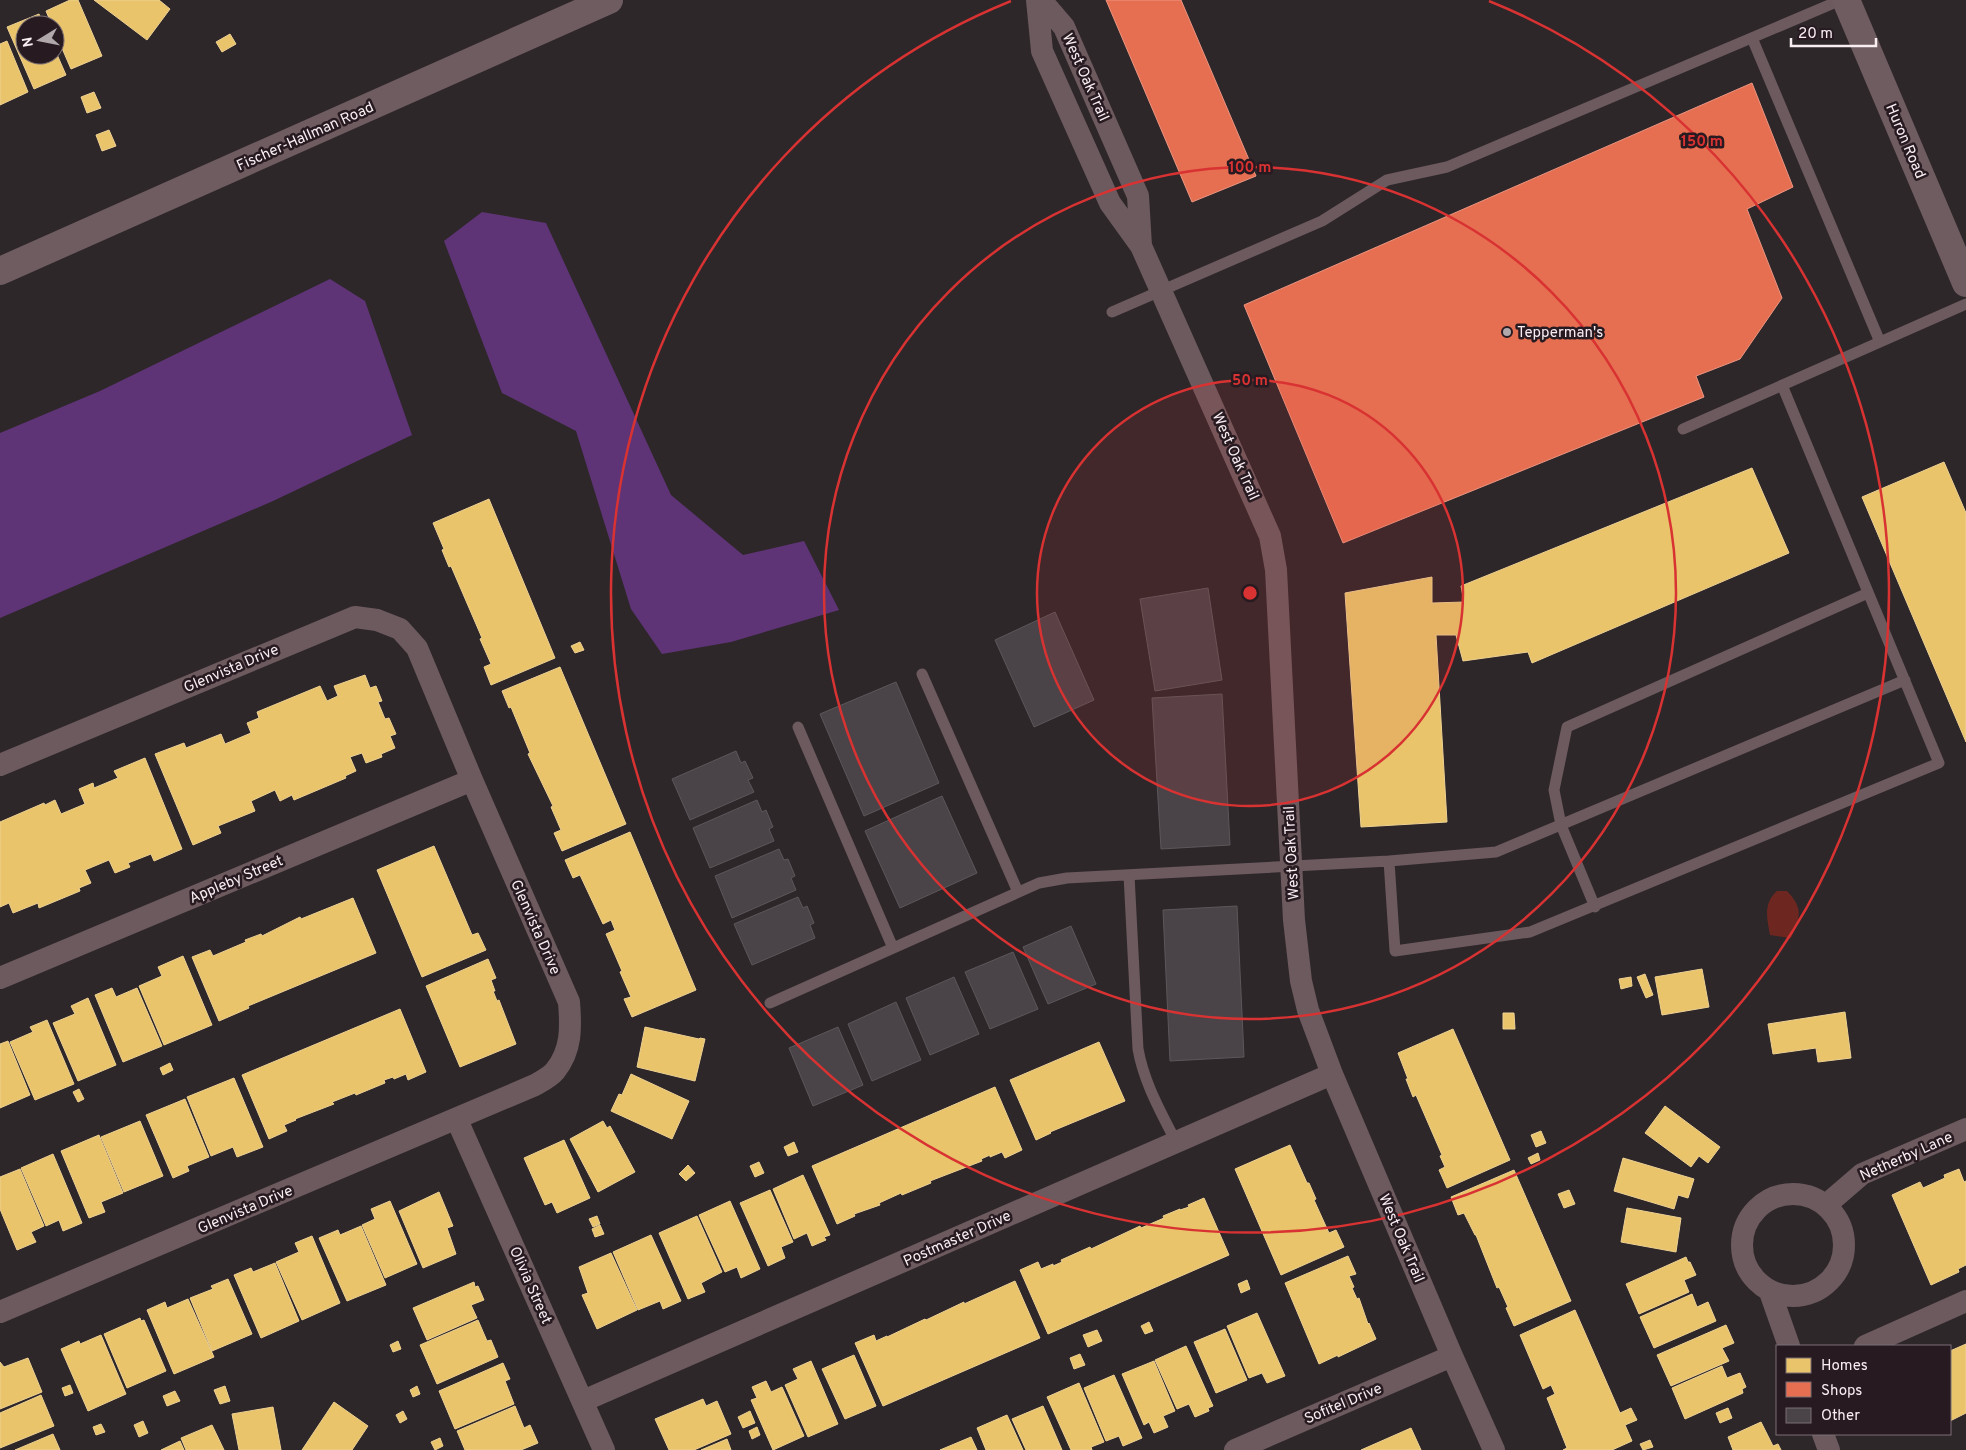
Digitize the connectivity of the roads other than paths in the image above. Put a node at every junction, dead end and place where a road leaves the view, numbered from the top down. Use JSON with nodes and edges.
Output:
{"nodes":[{"id":1,"x":609,"y":0,"type":"edge"},
{"id":2,"x":1039,"y":0,"type":"edge"},
{"id":3,"x":1841,"y":0,"type":"edge"},
{"id":4,"x":1846,"y":0,"type":"edge"},
{"id":5,"x":1752,"y":38,"type":"junction"},
{"id":6,"x":0,"y":271,"type":"edge"},
{"id":7,"x":1966,"y":283,"type":"edge"},
{"id":8,"x":1161,"y":290,"type":"junction"},
{"id":9,"x":1966,"y":304,"type":"edge"},
{"id":10,"x":1112,"y":312,"type":"dead end"},
{"id":11,"x":1880,"y":342,"type":"junction"},
{"id":12,"x":1782,"y":385,"type":"junction"},
{"id":13,"x":1683,"y":429,"type":"dead end"},
{"id":14,"x":1868,"y":593,"type":"junction"},
{"id":15,"x":922,"y":674,"type":"dead end"},
{"id":16,"x":1905,"y":680,"type":"junction"},
{"id":17,"x":798,"y":727,"type":"dead end"},
{"id":18,"x":0,"y":765,"type":"edge"},
{"id":19,"x":472,"y":780,"type":"junction"},
{"id":20,"x":1561,"y":825,"type":"junction"},
{"id":21,"x":1389,"y":861,"type":"junction"},
{"id":22,"x":1291,"y":866,"type":"junction"},
{"id":23,"x":1129,"y":874,"type":"junction"},
{"id":24,"x":1018,"y":892,"type":"junction"},
{"id":25,"x":1595,"y":906,"type":"junction"},
{"id":26,"x":893,"y":948,"type":"junction"},
{"id":27,"x":0,"y":978,"type":"edge"},
{"id":28,"x":770,"y":1003,"type":"dead end"},
{"id":29,"x":1332,"y":1074,"type":"junction"},
{"id":30,"x":457,"y":1120,"type":"junction"},
{"id":31,"x":1966,"y":1129,"type":"edge"},
{"id":32,"x":1176,"y":1142,"type":"junction"},
{"id":33,"x":1826,"y":1205,"type":"junction"},
{"id":34,"x":1770,"y":1292,"type":"junction"},
{"id":35,"x":1966,"y":1301,"type":"edge"},
{"id":36,"x":0,"y":1312,"type":"edge"},
{"id":37,"x":1789,"y":1345,"type":"edge"},
{"id":38,"x":1867,"y":1345,"type":"edge"},
{"id":39,"x":1452,"y":1356,"type":"junction"},
{"id":40,"x":583,"y":1401,"type":"junction"},
{"id":41,"x":1823,"y":1435,"type":"edge"},
{"id":42,"x":604,"y":1450,"type":"edge"},
{"id":43,"x":1235,"y":1450,"type":"edge"},
{"id":44,"x":1494,"y":1450,"type":"edge"},
{"id":45,"x":1829,"y":1450,"type":"edge"}],
"edges":[{"from":1,"to":6,"type":"main road","name":"Fischer-Hallman Road"},
{"from":2,"to":8,"type":"street","name":"West Oak Trail"},
{"from":3,"to":5,"type":"lane"},
{"from":4,"to":7,"type":"main road","name":"Huron Road"},
{"from":5,"to":8,"type":"lane"},
{"from":5,"to":11,"type":"lane"},
{"from":8,"to":10,"type":"lane"},
{"from":8,"to":22,"type":"street","name":"West Oak Trail"},
{"from":9,"to":11,"type":"lane"},
{"from":11,"to":12,"type":"lane"},
{"from":12,"to":13,"type":"lane"},
{"from":12,"to":14,"type":"lane"},
{"from":14,"to":16,"type":"lane"},
{"from":14,"to":20,"type":"lane"},
{"from":15,"to":24,"type":"lane"},
{"from":16,"to":20,"type":"lane"},
{"from":16,"to":25,"type":"lane"},
{"from":17,"to":26,"type":"lane"},
{"from":18,"to":19,"type":"street","name":"Glenvista Drive"},
{"from":19,"to":27,"type":"street","name":"Appleby Street"},
{"from":19,"to":30,"type":"street","name":"Glenvista Drive"},
{"from":20,"to":21,"type":"lane"},
{"from":20,"to":25,"type":"lane"},
{"from":21,"to":22,"type":"lane"},
{"from":21,"to":25,"type":"lane"},
{"from":22,"to":23,"type":"lane"},
{"from":22,"to":29,"type":"street","name":"West Oak Trail"},
{"from":23,"to":24,"type":"lane"},
{"from":23,"to":32,"type":"lane"},
{"from":24,"to":26,"type":"lane"},
{"from":26,"to":28,"type":"lane"},
{"from":29,"to":32,"type":"street","name":"Postmaster Drive"},
{"from":29,"to":39,"type":"street","name":"West Oak Trail"},
{"from":30,"to":36,"type":"street","name":"Glenvista Drive"},
{"from":30,"to":40,"type":"street","name":"Olivia Street"},
{"from":31,"to":33,"type":"street","name":"Netherby Lane"},
{"from":32,"to":40,"type":"street","name":"Postmaster Drive"},
{"from":33,"to":34,"type":"street"},
{"from":33,"to":34,"type":"street"},
{"from":34,"to":37,"type":"street"},
{"from":35,"to":38,"type":"street"},
{"from":39,"to":43,"type":"street","name":"Sofitel Drive"},
{"from":39,"to":44,"type":"street","name":"West Oak Trail"},
{"from":40,"to":42,"type":"street","name":"Olivia Street"},
{"from":41,"to":45,"type":"street"}]}
